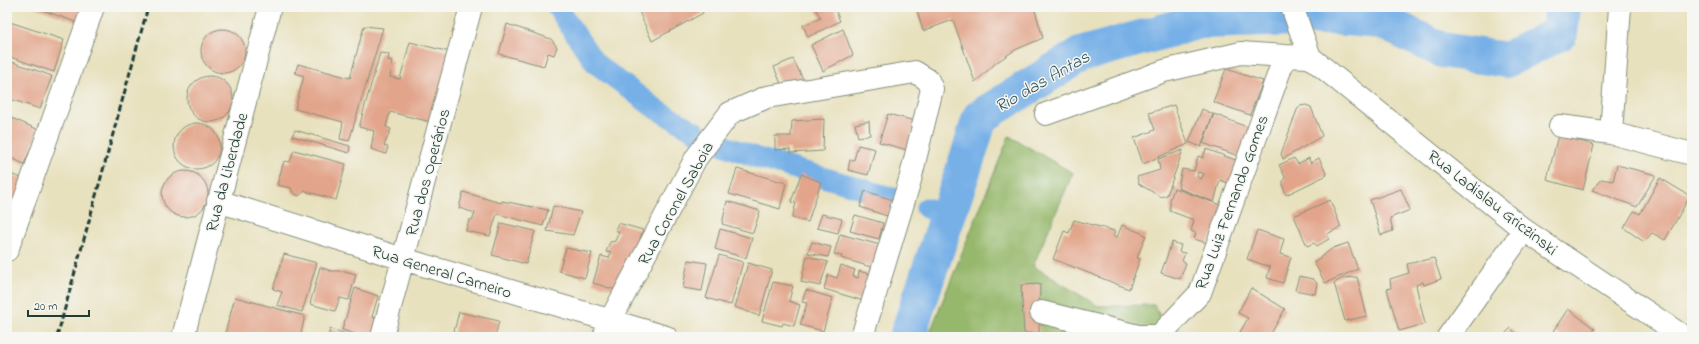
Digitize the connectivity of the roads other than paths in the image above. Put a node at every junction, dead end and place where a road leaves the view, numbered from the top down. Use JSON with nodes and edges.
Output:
{"nodes":[{"id":1,"x":93,"y":7,"type":"edge"},
{"id":2,"x":270,"y":7,"type":"edge"},
{"id":3,"x":471,"y":7,"type":"edge"},
{"id":4,"x":1292,"y":7,"type":"edge"},
{"id":5,"x":1620,"y":7,"type":"edge"},
{"id":6,"x":1307,"y":48,"type":"junction"},
{"id":7,"x":1284,"y":56,"type":"junction"},
{"id":8,"x":1046,"y":114,"type":"dead end"},
{"id":9,"x":1560,"y":126,"type":"dead end"},
{"id":10,"x":1611,"y":133,"type":"junction"},
{"id":11,"x":1692,"y":154,"type":"edge"},
{"id":12,"x":218,"y":201,"type":"junction"},
{"id":13,"x":1524,"y":230,"type":"junction"},
{"id":14,"x":7,"y":250,"type":"edge"},
{"id":15,"x":403,"y":259,"type":"junction"},
{"id":16,"x":1041,"y":312,"type":"dead end"},
{"id":17,"x":607,"y":329,"type":"edge"},
{"id":18,"x":183,"y":337,"type":"edge"},
{"id":19,"x":382,"y":337,"type":"edge"},
{"id":20,"x":666,"y":337,"type":"edge"},
{"id":21,"x":862,"y":337,"type":"edge"},
{"id":22,"x":1448,"y":337,"type":"edge"},
{"id":23,"x":1684,"y":337,"type":"edge"}],
"edges":[{"from":1,"to":14,"type":"street"},
{"from":2,"to":12,"type":"street","name":"Rua da Liberdade"},
{"from":3,"to":15,"type":"street","name":"Rua dos Operários"},
{"from":4,"to":6,"type":"street"},
{"from":5,"to":10,"type":"street"},
{"from":6,"to":7,"type":"street"},
{"from":6,"to":13,"type":"street","name":"Rua Ladislau Griczinski"},
{"from":7,"to":8,"type":"street"},
{"from":7,"to":16,"type":"street","name":"Rua Luiz Fernando Gomes"},
{"from":9,"to":10,"type":"street"},
{"from":10,"to":11,"type":"street"},
{"from":12,"to":15,"type":"street","name":"Rua General Carneiro"},
{"from":12,"to":18,"type":"street","name":"Rua da Liberdade"},
{"from":13,"to":22,"type":"street"},
{"from":13,"to":23,"type":"street","name":"Rua Ladislau Griczinski"},
{"from":15,"to":17,"type":"street","name":"Rua General Carneiro"},
{"from":15,"to":19,"type":"street","name":"Rua dos Operários"},
{"from":17,"to":20,"type":"street","name":"Rua General Carneiro"},
{"from":17,"to":21,"type":"street","name":"Rua Coronel Saboia"}]}
